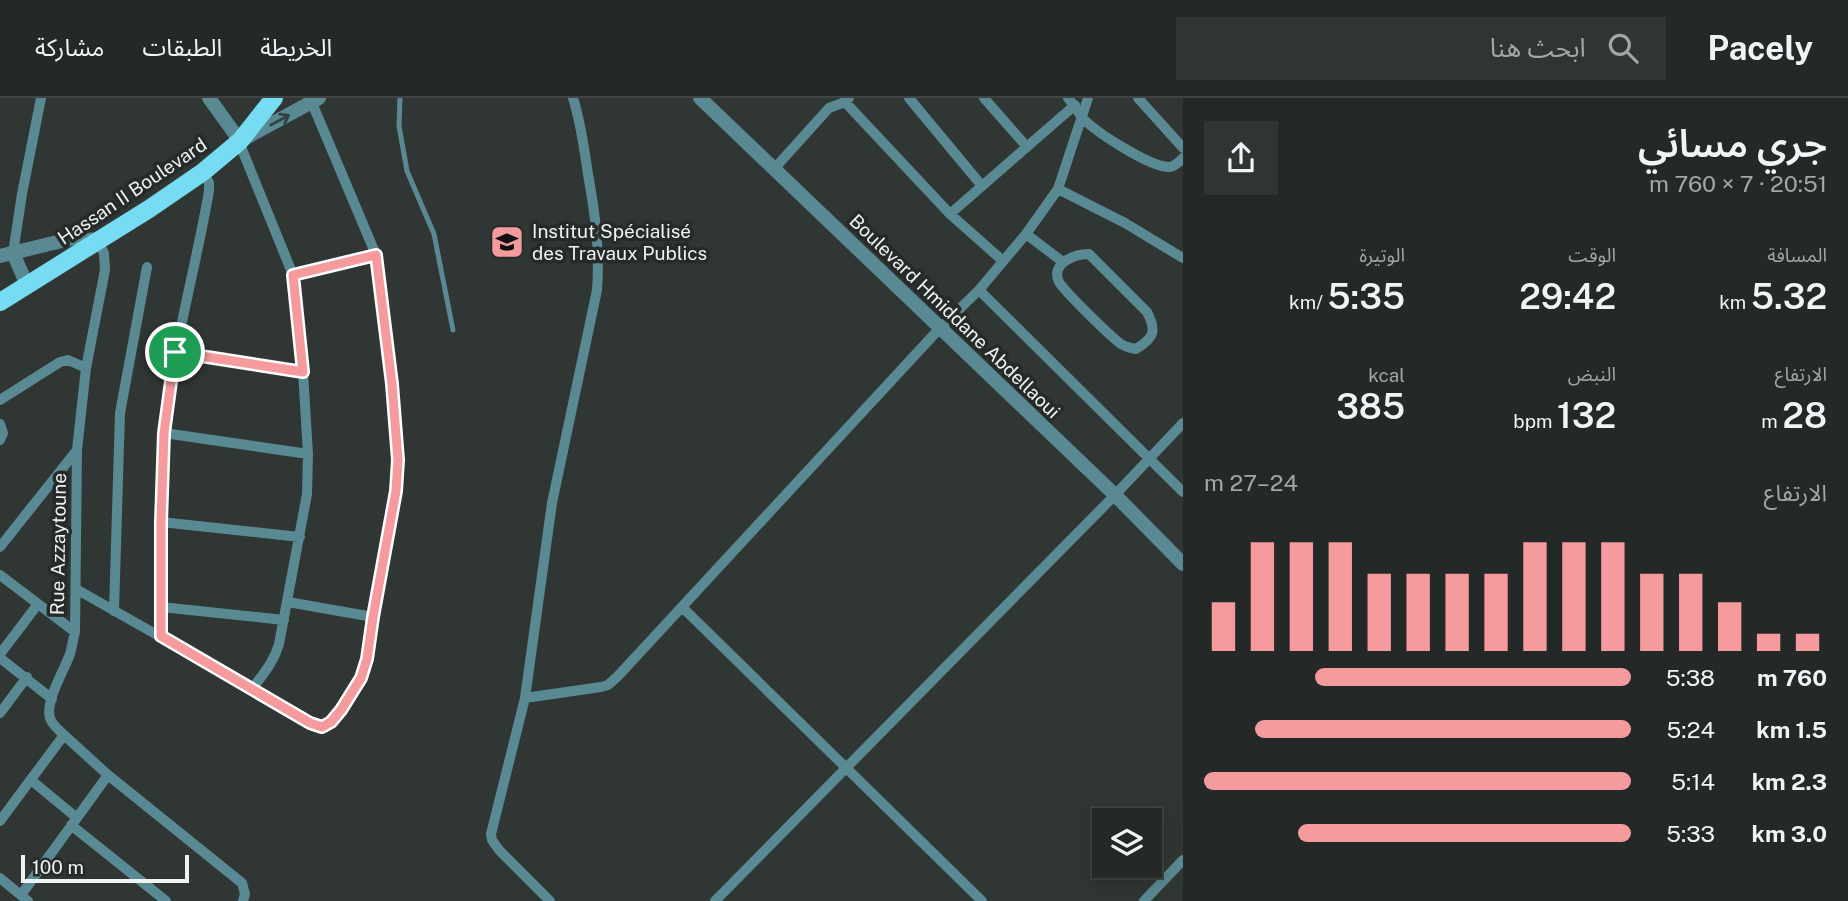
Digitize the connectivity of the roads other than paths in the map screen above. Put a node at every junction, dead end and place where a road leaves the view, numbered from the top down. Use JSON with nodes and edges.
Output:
{"nodes":[{"id":1,"x":41,"y":98,"type":"edge"},
{"id":2,"x":209,"y":98,"type":"edge"},
{"id":3,"x":274,"y":98,"type":"edge"},
{"id":4,"x":400,"y":98,"type":"edge"},
{"id":5,"x":573,"y":98,"type":"edge"},
{"id":6,"x":700,"y":98,"type":"edge"},
{"id":7,"x":909,"y":98,"type":"edge"},
{"id":8,"x":984,"y":98,"type":"edge"},
{"id":9,"x":1088,"y":98,"type":"edge"},
{"id":10,"x":1138,"y":98,"type":"edge"},
{"id":11,"x":315,"y":100,"type":"edge"},
{"id":12,"x":847,"y":100,"type":"edge"},
{"id":13,"x":1071,"y":102,"type":"edge"},
{"id":14,"x":1082,"y":117,"type":"junction"},
{"id":15,"x":240,"y":141,"type":"junction"},
{"id":16,"x":1027,"y":147,"type":"junction"},
{"id":17,"x":1183,"y":148,"type":"edge"},
{"id":18,"x":1183,"y":158,"type":"edge"},
{"id":19,"x":774,"y":169,"type":"junction"},
{"id":20,"x":203,"y":173,"type":"junction"},
{"id":21,"x":982,"y":186,"type":"junction"},
{"id":22,"x":1058,"y":189,"type":"junction"},
{"id":23,"x":950,"y":214,"type":"junction"},
{"id":24,"x":1026,"y":233,"type":"junction"},
{"id":25,"x":97,"y":240,"type":"junction"},
{"id":26,"x":7,"y":254,"type":"edge"},
{"id":27,"x":376,"y":255,"type":"junction"},
{"id":28,"x":1183,"y":258,"type":"edge"},
{"id":29,"x":1003,"y":261,"type":"junction"},
{"id":30,"x":1063,"y":262,"type":"junction"},
{"id":31,"x":147,"y":267,"type":"dead end"},
{"id":32,"x":293,"y":275,"type":"junction"},
{"id":33,"x":27,"y":285,"type":"junction"},
{"id":34,"x":979,"y":290,"type":"junction"},
{"id":35,"x":0,"y":302,"type":"edge"},
{"id":36,"x":940,"y":328,"type":"junction"},
{"id":37,"x":453,"y":330,"type":"dead end"},
{"id":38,"x":175,"y":352,"type":"junction"},
{"id":39,"x":86,"y":368,"type":"junction"},
{"id":40,"x":303,"y":372,"type":"junction"},
{"id":41,"x":0,"y":400,"type":"edge"},
{"id":42,"x":1183,"y":423,"type":"edge"},
{"id":43,"x":0,"y":424,"type":"edge"},
{"id":44,"x":164,"y":433,"type":"junction"},
{"id":45,"x":0,"y":440,"type":"edge"},
{"id":46,"x":77,"y":450,"type":"junction"},
{"id":47,"x":308,"y":454,"type":"junction"},
{"id":48,"x":1149,"y":460,"type":"junction"},
{"id":49,"x":1183,"y":492,"type":"edge"},
{"id":50,"x":1115,"y":495,"type":"junction"},
{"id":51,"x":161,"y":522,"type":"junction"},
{"id":52,"x":300,"y":537,"type":"junction"},
{"id":53,"x":0,"y":547,"type":"edge"},
{"id":54,"x":1183,"y":564,"type":"edge"},
{"id":55,"x":0,"y":575,"type":"edge"},
{"id":56,"x":76,"y":589,"type":"junction"},
{"id":57,"x":288,"y":602,"type":"junction"},
{"id":58,"x":38,"y":604,"type":"junction"},
{"id":59,"x":161,"y":607,"type":"junction"},
{"id":60,"x":682,"y":607,"type":"junction"},
{"id":61,"x":114,"y":611,"type":"junction"},
{"id":62,"x":373,"y":617,"type":"junction"},
{"id":63,"x":284,"y":620,"type":"junction"},
{"id":64,"x":75,"y":632,"type":"junction"},
{"id":65,"x":161,"y":636,"type":"junction"},
{"id":66,"x":0,"y":656,"type":"edge"},
{"id":67,"x":27,"y":677,"type":"junction"},
{"id":68,"x":252,"y":689,"type":"junction"},
{"id":69,"x":525,"y":698,"type":"junction"},
{"id":70,"x":51,"y":699,"type":"junction"},
{"id":71,"x":1,"y":710,"type":"edge"},
{"id":72,"x":64,"y":735,"type":"junction"},
{"id":73,"x":845,"y":767,"type":"junction"},
{"id":74,"x":108,"y":775,"type":"junction"},
{"id":75,"x":31,"y":779,"type":"junction"},
{"id":76,"x":0,"y":821,"type":"edge"},
{"id":77,"x":74,"y":821,"type":"junction"},
{"id":78,"x":1183,"y":860,"type":"edge"},
{"id":79,"x":1179,"y":872,"type":"edge"},
{"id":80,"x":0,"y":878,"type":"edge"},
{"id":81,"x":21,"y":895,"type":"edge"},
{"id":82,"x":9,"y":901,"type":"edge"},
{"id":83,"x":166,"y":901,"type":"edge"},
{"id":84,"x":243,"y":901,"type":"edge"},
{"id":85,"x":551,"y":901,"type":"edge"},
{"id":86,"x":715,"y":901,"type":"edge"},
{"id":87,"x":982,"y":901,"type":"edge"},
{"id":88,"x":1144,"y":901,"type":"edge"}],
"edges":[{"from":1,"to":26,"type":"street"},
{"from":2,"to":15,"type":"street"},
{"from":3,"to":15,"type":"main road","name":"Hassan II Boulevard"},
{"from":4,"to":37,"type":"lane"},
{"from":5,"to":69,"type":"street"},
{"from":6,"to":19,"type":"street","name":"Boulevard Hmiddane Abdellaoui"},
{"from":7,"to":21,"type":"street"},
{"from":8,"to":16,"type":"street"},
{"from":9,"to":14,"type":"street"},
{"from":10,"to":17,"type":"street"},
{"from":15,"to":11,"type":"street","one_way":true},
{"from":11,"to":27,"type":"street"},
{"from":12,"to":19,"type":"street"},
{"from":12,"to":23,"type":"street"},
{"from":13,"to":14,"type":"street"},
{"from":13,"to":16,"type":"street"},
{"from":14,"to":18,"type":"street"},
{"from":14,"to":22,"type":"street"},
{"from":15,"to":20,"type":"main road","name":"Hassan II Boulevard"},
{"from":15,"to":32,"type":"street"},
{"from":16,"to":21,"type":"street"},
{"from":19,"to":36,"type":"street","name":"Boulevard Hmiddane Abdellaoui"},
{"from":20,"to":25,"type":"main road","name":"Hassan II Boulevard"},
{"from":20,"to":38,"type":"street"},
{"from":21,"to":23,"type":"street"},
{"from":22,"to":24,"type":"street"},
{"from":22,"to":28,"type":"street"},
{"from":23,"to":29,"type":"street"},
{"from":24,"to":29,"type":"street"},
{"from":24,"to":30,"type":"street"},
{"from":25,"to":26,"type":"street"},
{"from":25,"to":33,"type":"main road","name":"Hassan II Boulevard"},
{"from":25,"to":39,"type":"street","name":"Rue Azzaytoune"},
{"from":26,"to":33,"type":"street"},
{"from":27,"to":32,"type":"street"},
{"from":27,"to":62,"type":"street"},
{"from":29,"to":34,"type":"street"},
{"from":30,"to":30,"type":"street"},
{"from":31,"to":61,"type":"street"},
{"from":32,"to":40,"type":"street"},
{"from":33,"to":35,"type":"main road","name":"Hassan II Boulevard"},
{"from":34,"to":36,"type":"street"},
{"from":34,"to":48,"type":"street"},
{"from":36,"to":50,"type":"street","name":"Boulevard Hmiddane Abdellaoui"},
{"from":36,"to":60,"type":"street"},
{"from":38,"to":40,"type":"street"},
{"from":38,"to":44,"type":"street"},
{"from":39,"to":41,"type":"street"},
{"from":39,"to":46,"type":"street","name":"Rue Azzaytoune"},
{"from":40,"to":47,"type":"street"},
{"from":42,"to":48,"type":"street"},
{"from":43,"to":45,"type":"street"},
{"from":44,"to":47,"type":"street"},
{"from":44,"to":51,"type":"street"},
{"from":46,"to":53,"type":"street"},
{"from":46,"to":56,"type":"street","name":"Rue Azzaytoune"},
{"from":47,"to":52,"type":"street"},
{"from":48,"to":49,"type":"street"},
{"from":48,"to":50,"type":"street"},
{"from":50,"to":54,"type":"street","name":"Boulevard Hmiddane Abdellaoui"},
{"from":50,"to":73,"type":"street"},
{"from":51,"to":52,"type":"street"},
{"from":51,"to":59,"type":"street"},
{"from":52,"to":57,"type":"street"},
{"from":55,"to":58,"type":"street"},
{"from":56,"to":61,"type":"street"},
{"from":56,"to":64,"type":"street","name":"Rue Azzaytoune"},
{"from":57,"to":62,"type":"street"},
{"from":57,"to":63,"type":"street"},
{"from":58,"to":64,"type":"street"},
{"from":58,"to":66,"type":"street"},
{"from":59,"to":63,"type":"street"},
{"from":59,"to":65,"type":"street"},
{"from":60,"to":69,"type":"street"},
{"from":60,"to":73,"type":"street"},
{"from":61,"to":65,"type":"street"},
{"from":62,"to":68,"type":"street"},
{"from":63,"to":68,"type":"street"},
{"from":64,"to":70,"type":"street","name":"Rue Azzaytoune"},
{"from":65,"to":68,"type":"street"},
{"from":66,"to":67,"type":"street"},
{"from":67,"to":70,"type":"street"},
{"from":67,"to":71,"type":"street"},
{"from":69,"to":85,"type":"street"},
{"from":70,"to":72,"type":"street"},
{"from":72,"to":74,"type":"street"},
{"from":72,"to":75,"type":"street"},
{"from":73,"to":86,"type":"street"},
{"from":73,"to":87,"type":"street"},
{"from":74,"to":77,"type":"street"},
{"from":74,"to":84,"type":"street"},
{"from":75,"to":76,"type":"street"},
{"from":75,"to":77,"type":"street"},
{"from":77,"to":81,"type":"street"},
{"from":77,"to":83,"type":"street"},
{"from":78,"to":79,"type":"street"},
{"from":79,"to":88,"type":"street"},
{"from":80,"to":81,"type":"street"},
{"from":81,"to":82,"type":"street"}]}
